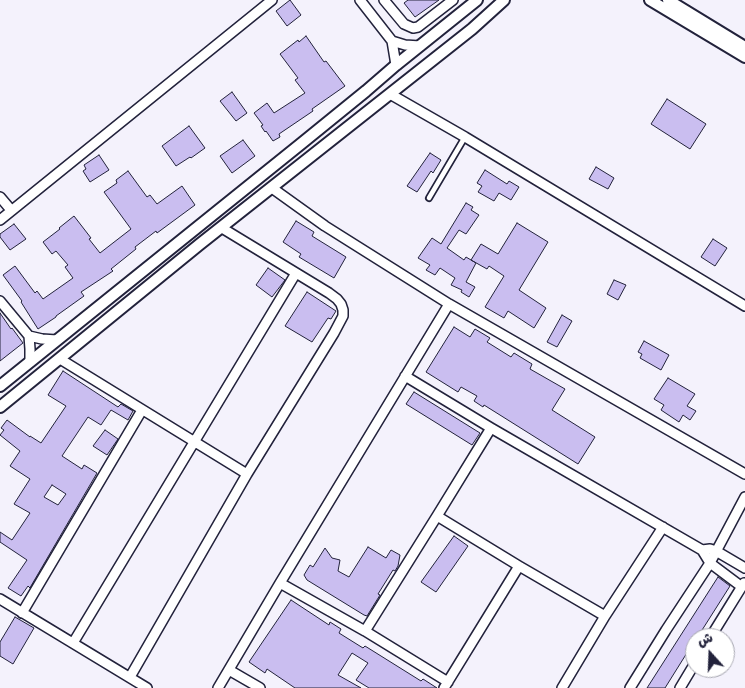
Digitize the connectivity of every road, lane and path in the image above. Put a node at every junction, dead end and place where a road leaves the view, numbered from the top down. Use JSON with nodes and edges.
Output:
{"nodes":[{"id":1,"x":272,"y":0,"type":"edge"},
{"id":2,"x":360,"y":0,"type":"edge"},
{"id":3,"x":384,"y":0,"type":"edge"},
{"id":4,"x":453,"y":0,"type":"edge"},
{"id":5,"x":477,"y":0,"type":"edge"},
{"id":6,"x":504,"y":0,"type":"edge"},
{"id":7,"x":650,"y":0,"type":"edge"},
{"id":8,"x":668,"y":0,"type":"edge"},
{"id":9,"x":708,"y":30,"type":"junction"},
{"id":10,"x":392,"y":42,"type":"junction"},
{"id":11,"x":420,"y":46,"type":"junction"},
{"id":12,"x":745,"y":47,"type":"edge"},
{"id":13,"x":745,"y":57,"type":"edge"},
{"id":14,"x":396,"y":65,"type":"junction"},
{"id":15,"x":390,"y":94,"type":"junction"},
{"id":16,"x":465,"y":137,"type":"junction"},
{"id":17,"x":272,"y":188,"type":"junction"},
{"id":18,"x":0,"y":197,"type":"edge"},
{"id":19,"x":428,"y":198,"type":"dead end"},
{"id":20,"x":11,"y":210,"type":"junction"},
{"id":21,"x":0,"y":220,"type":"edge"},
{"id":22,"x":222,"y":228,"type":"junction"},
{"id":23,"x":147,"y":267,"type":"junction"},
{"id":24,"x":296,"y":273,"type":"junction"},
{"id":25,"x":161,"y":276,"type":"junction"},
{"id":26,"x":0,"y":301,"type":"edge"},
{"id":27,"x":448,"y":304,"type":"junction"},
{"id":28,"x":745,"y":306,"type":"edge"},
{"id":29,"x":29,"y":336,"type":"junction"},
{"id":30,"x":57,"y":340,"type":"junction"},
{"id":31,"x":60,"y":359,"type":"junction"},
{"id":32,"x":30,"y":362,"type":"junction"},
{"id":33,"x":405,"y":376,"type":"junction"},
{"id":34,"x":0,"y":386,"type":"edge"},
{"id":35,"x":0,"y":407,"type":"edge"},
{"id":36,"x":142,"y":410,"type":"junction"},
{"id":37,"x":491,"y":428,"type":"junction"},
{"id":38,"x":194,"y":441,"type":"junction"},
{"id":39,"x":246,"y":474,"type":"junction"},
{"id":40,"x":745,"y":474,"type":"edge"},
{"id":41,"x":745,"y":497,"type":"edge"},
{"id":42,"x":438,"y":516,"type":"junction"},
{"id":43,"x":664,"y":527,"type":"junction"},
{"id":44,"x":702,"y":550,"type":"junction"},
{"id":45,"x":716,"y":551,"type":"junction"},
{"id":46,"x":710,"y":563,"type":"junction"},
{"id":47,"x":519,"y":566,"type":"junction"},
{"id":48,"x":745,"y":568,"type":"edge"},
{"id":49,"x":280,"y":582,"type":"junction"},
{"id":50,"x":744,"y":584,"type":"edge"},
{"id":51,"x":0,"y":599,"type":"edge"},
{"id":52,"x":22,"y":613,"type":"junction"},
{"id":53,"x":606,"y":616,"type":"junction"},
{"id":54,"x":716,"y":628,"type":"edge"},
{"id":55,"x":365,"y":631,"type":"junction"},
{"id":56,"x":73,"y":643,"type":"junction"},
{"id":57,"x":229,"y":670,"type":"junction"},
{"id":58,"x":130,"y":677,"type":"junction"},
{"id":59,"x":446,"y":685,"type":"edge"},
{"id":60,"x":147,"y":688,"type":"edge"},
{"id":61,"x":218,"y":688,"type":"edge"},
{"id":62,"x":260,"y":688,"type":"edge"},
{"id":63,"x":562,"y":688,"type":"edge"},
{"id":64,"x":630,"y":688,"type":"edge"}],
"edges":[{"from":1,"to":20,"type":"street"},
{"from":2,"to":10,"type":"street"},
{"from":3,"to":4,"type":"street"},
{"from":5,"to":11,"type":"street"},
{"from":6,"to":15,"type":"street"},
{"from":7,"to":9,"type":"street"},
{"from":8,"to":9,"type":"street"},
{"from":9,"to":12,"type":"street"},
{"from":9,"to":13,"type":"street"},
{"from":10,"to":11,"type":"street"},
{"from":10,"to":14,"type":"street"},
{"from":11,"to":14,"type":"street"},
{"from":14,"to":23,"type":"street"},
{"from":15,"to":16,"type":"street"},
{"from":15,"to":17,"type":"street"},
{"from":16,"to":19,"type":"lane"},
{"from":16,"to":28,"type":"street"},
{"from":17,"to":22,"type":"street"},
{"from":17,"to":27,"type":"street"},
{"from":18,"to":20,"type":"street"},
{"from":20,"to":21,"type":"street"},
{"from":22,"to":24,"type":"street"},
{"from":22,"to":25,"type":"street"},
{"from":23,"to":25,"type":"street"},
{"from":23,"to":30,"type":"street"},
{"from":24,"to":38,"type":"street"},
{"from":24,"to":39,"type":"street"},
{"from":25,"to":31,"type":"street"},
{"from":26,"to":29,"type":"street"},
{"from":27,"to":33,"type":"street"},
{"from":27,"to":40,"type":"street"},
{"from":29,"to":30,"type":"street"},
{"from":29,"to":32,"type":"street"},
{"from":30,"to":32,"type":"street"},
{"from":31,"to":35,"type":"street"},
{"from":31,"to":36,"type":"street"},
{"from":32,"to":34,"type":"street"},
{"from":33,"to":37,"type":"street"},
{"from":33,"to":49,"type":"street"},
{"from":36,"to":38,"type":"street"},
{"from":36,"to":52,"type":"street"},
{"from":37,"to":42,"type":"street"},
{"from":37,"to":43,"type":"street"},
{"from":38,"to":39,"type":"street"},
{"from":38,"to":56,"type":"street"},
{"from":39,"to":58,"type":"street"},
{"from":41,"to":45,"type":"street"},
{"from":42,"to":47,"type":"street"},
{"from":42,"to":55,"type":"street"},
{"from":43,"to":44,"type":"street"},
{"from":43,"to":53,"type":"street"},
{"from":44,"to":45,"type":"street"},
{"from":44,"to":46,"type":"street"},
{"from":45,"to":46,"type":"street"},
{"from":45,"to":48,"type":"street"},
{"from":46,"to":50,"type":"street"},
{"from":46,"to":64,"type":"street"},
{"from":47,"to":53,"type":"street"},
{"from":47,"to":59,"type":"street"},
{"from":49,"to":55,"type":"street"},
{"from":49,"to":57,"type":"street"},
{"from":50,"to":54,"type":"street"},
{"from":51,"to":52,"type":"street"},
{"from":52,"to":56,"type":"street"},
{"from":53,"to":63,"type":"street"},
{"from":55,"to":59,"type":"street"},
{"from":56,"to":58,"type":"street"},
{"from":57,"to":61,"type":"street"},
{"from":57,"to":62,"type":"street"},
{"from":58,"to":60,"type":"street"}]}
